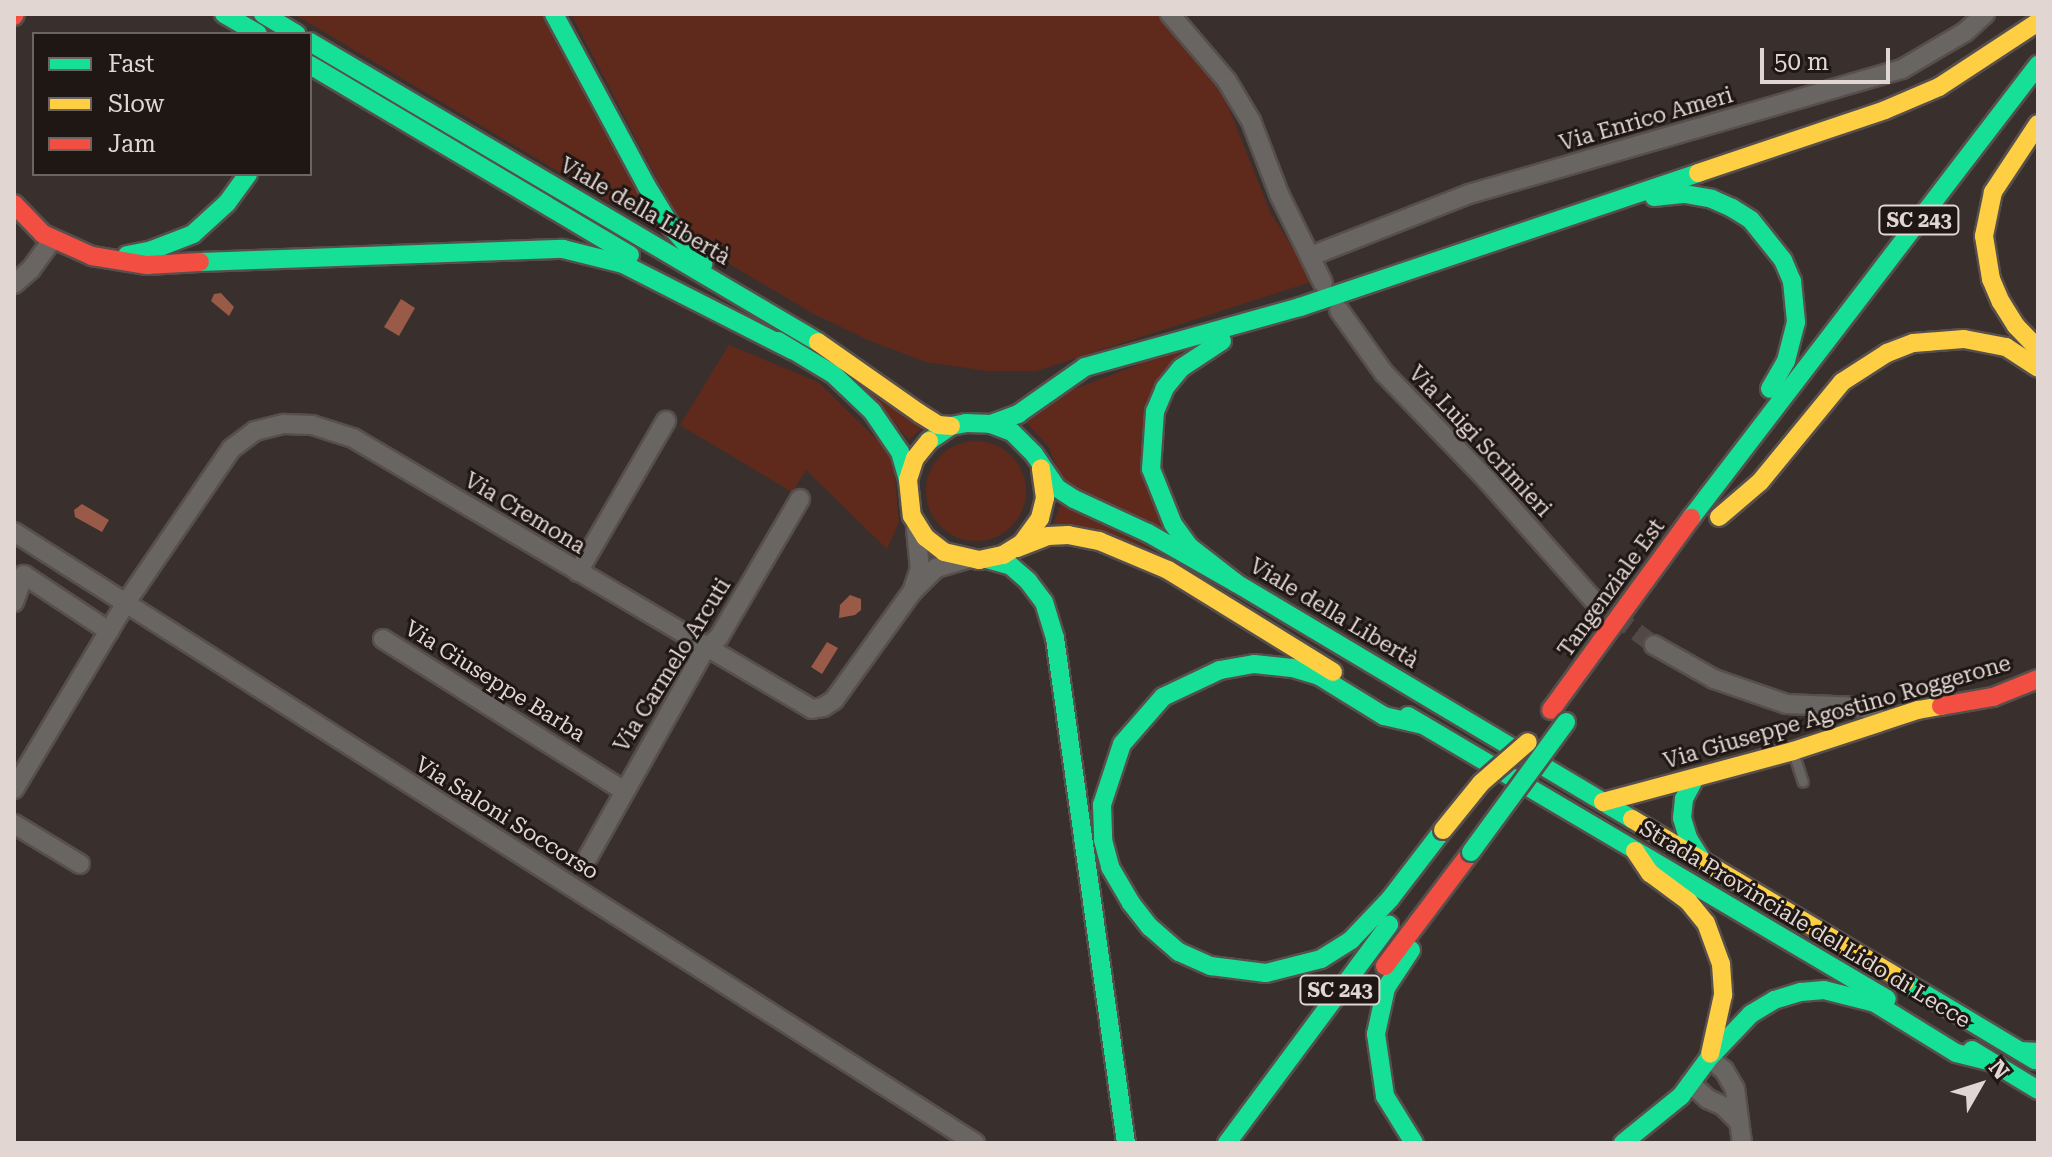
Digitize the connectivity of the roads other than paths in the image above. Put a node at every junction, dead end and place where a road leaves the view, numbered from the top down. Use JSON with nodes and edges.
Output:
{"nodes":[{"id":1,"x":207,"y":14,"type":"edge"},
{"id":2,"x":224,"y":14,"type":"edge"},
{"id":3,"x":263,"y":14,"type":"edge"},
{"id":4,"x":554,"y":14,"type":"edge"},
{"id":5,"x":1170,"y":14,"type":"edge"},
{"id":6,"x":1985,"y":14,"type":"edge"},
{"id":7,"x":2038,"y":22,"type":"edge"},
{"id":8,"x":231,"y":32,"type":"edge"},
{"id":9,"x":255,"y":32,"type":"edge"},
{"id":10,"x":293,"y":32,"type":"edge"},
{"id":11,"x":312,"y":43,"type":"edge"},
{"id":12,"x":2038,"y":65,"type":"edge"},
{"id":13,"x":312,"y":66,"type":"edge"},
{"id":14,"x":2038,"y":103,"type":"edge"},
{"id":15,"x":2038,"y":124,"type":"edge"},
{"id":16,"x":247,"y":176,"type":"edge"},
{"id":17,"x":1977,"y":183,"type":"dead end"},
{"id":18,"x":14,"y":204,"type":"edge"},
{"id":19,"x":1595,"y":210,"type":"junction"},
{"id":20,"x":53,"y":239,"type":"junction"},
{"id":21,"x":92,"y":256,"type":"junction"},
{"id":22,"x":1311,"y":256,"type":"junction"},
{"id":23,"x":1323,"y":283,"type":"dead end"},
{"id":24,"x":14,"y":284,"type":"edge"},
{"id":25,"x":750,"y":300,"type":"junction"},
{"id":26,"x":1300,"y":307,"type":"junction"},
{"id":27,"x":1339,"y":310,"type":"dead end"},
{"id":28,"x":2038,"y":349,"type":"edge"},
{"id":29,"x":792,"y":350,"type":"junction"},
{"id":30,"x":1836,"y":365,"type":"dead end"},
{"id":31,"x":2038,"y":368,"type":"edge"},
{"id":32,"x":666,"y":421,"type":"dead end"},
{"id":33,"x":991,"y":424,"type":"junction"},
{"id":34,"x":951,"y":426,"type":"junction"},
{"id":35,"x":1041,"y":468,"type":"junction"},
{"id":36,"x":908,"y":480,"type":"junction"},
{"id":37,"x":800,"y":499,"type":"dead end"},
{"id":38,"x":1702,"y":504,"type":"junction"},
{"id":39,"x":913,"y":518,"type":"junction"},
{"id":40,"x":14,"y":532,"type":"edge"},
{"id":41,"x":1014,"y":549,"type":"junction"},
{"id":42,"x":967,"y":559,"type":"junction"},
{"id":43,"x":987,"y":559,"type":"junction"},
{"id":44,"x":19,"y":572,"type":"edge"},
{"id":45,"x":578,"y":572,"type":"junction"},
{"id":46,"x":1236,"y":583,"type":"junction"},
{"id":47,"x":912,"y":592,"type":"junction"},
{"id":48,"x":1593,"y":600,"type":"tunnel mouth"},
{"id":49,"x":14,"y":602,"type":"edge"},
{"id":50,"x":125,"y":604,"type":"junction"},
{"id":51,"x":109,"y":631,"type":"junction"},
{"id":52,"x":383,"y":639,"type":"dead end"},
{"id":53,"x":1654,"y":645,"type":"tunnel mouth"},
{"id":54,"x":706,"y":648,"type":"junction"},
{"id":55,"x":2038,"y":679,"type":"edge"},
{"id":56,"x":1571,"y":716,"type":"dead end"},
{"id":57,"x":1877,"y":722,"type":"junction"},
{"id":58,"x":1423,"y":725,"type":"junction"},
{"id":59,"x":1793,"y":751,"type":"junction"},
{"id":60,"x":1695,"y":778,"type":"junction"},
{"id":61,"x":1803,"y":782,"type":"dead end"},
{"id":62,"x":14,"y":789,"type":"edge"},
{"id":63,"x":623,"y":790,"type":"junction"},
{"id":64,"x":1603,"y":802,"type":"junction"},
{"id":65,"x":14,"y":824,"type":"edge"},
{"id":66,"x":1589,"y":824,"type":"junction"},
{"id":67,"x":1448,"y":834,"type":"junction"},
{"id":68,"x":1635,"y":851,"type":"junction"},
{"id":69,"x":1476,"y":855,"type":"junction"},
{"id":70,"x":588,"y":857,"type":"dead end"},
{"id":71,"x":1703,"y":862,"type":"junction"},
{"id":72,"x":80,"y":864,"type":"dead end"},
{"id":73,"x":1368,"y":989,"type":"dead end"},
{"id":74,"x":2029,"y":1051,"type":"edge"},
{"id":75,"x":1709,"y":1058,"type":"junction"},
{"id":76,"x":1989,"y":1061,"type":"junction"},
{"id":77,"x":2038,"y":1062,"type":"edge"},
{"id":78,"x":1690,"y":1083,"type":"junction"},
{"id":79,"x":2038,"y":1090,"type":"edge"},
{"id":80,"x":1738,"y":1121,"type":"junction"},
{"id":81,"x":975,"y":1143,"type":"edge"},
{"id":82,"x":1126,"y":1143,"type":"edge"},
{"id":83,"x":1227,"y":1143,"type":"edge"},
{"id":84,"x":1414,"y":1143,"type":"edge"},
{"id":85,"x":1623,"y":1143,"type":"edge"},
{"id":86,"x":1742,"y":1143,"type":"edge"}],
"edges":[{"from":1,"to":8,"type":"main road"},
{"from":2,"to":9,"type":"main road"},
{"from":3,"to":10,"type":"main road"},
{"from":4,"to":25,"type":"main road"},
{"from":5,"to":22,"type":"street"},
{"from":6,"to":22,"type":"street","name":"Via Enrico Ameri"},
{"from":7,"to":19,"type":"main road"},
{"from":11,"to":25,"type":"main road","name":"Viale della Libertà"},
{"from":12,"to":38,"type":"main road","name":"Tangenziale Est","number":"SC 243"},
{"from":13,"to":29,"type":"main road","name":"Viale della Libertà"},
{"from":14,"to":17,"type":"main road","number":"SC 243"},
{"from":15,"to":28,"type":"main road"},
{"from":16,"to":21,"type":"main road"},
{"from":18,"to":20,"type":"main road"},
{"from":19,"to":26,"type":"main road"},
{"from":19,"to":38,"type":"main road"},
{"from":20,"to":21,"type":"main road"},
{"from":20,"to":24,"type":"street"},
{"from":21,"to":29,"type":"main road"},
{"from":22,"to":23,"type":"street"},
{"from":25,"to":34,"type":"main road","name":"Viale della Libertà"},
{"from":26,"to":33,"type":"main road"},
{"from":26,"to":46,"type":"main road"},
{"from":27,"to":48,"type":"street","name":"Via Luigi Scrimieri"},
{"from":29,"to":36,"type":"main road","name":"Viale della Libertà"},
{"from":30,"to":31,"type":"main road"},
{"from":32,"to":45,"type":"street"},
{"from":33,"to":34,"type":"main road","name":"Viale della Libertà"},
{"from":33,"to":35,"type":"main road","name":"Viale della Libertà"},
{"from":34,"to":36,"type":"main road"},
{"from":35,"to":41,"type":"main road"},
{"from":35,"to":46,"type":"main road","name":"Viale della Libertà"},
{"from":36,"to":39,"type":"main road","name":"Viale della Libertà"},
{"from":37,"to":54,"type":"street","name":"Via Carmelo Arcuti"},
{"from":38,"to":67,"type":"main road","name":"Tangenziale Est","number":"SC 243","bridge":true},
{"from":39,"to":42,"type":"main road"},
{"from":39,"to":47,"type":"street","name":"Via Cremona"},
{"from":40,"to":50,"type":"street","name":"Via Saloni Soccorso"},
{"from":41,"to":43,"type":"main road"},
{"from":41,"to":58,"type":"main road"},
{"from":42,"to":43,"type":"main road"},
{"from":42,"to":47,"type":"street","name":"Via Cremona"},
{"from":43,"to":82,"type":"main road"},
{"from":44,"to":49,"type":"street"},
{"from":44,"to":51,"type":"street"},
{"from":45,"to":50,"type":"street","name":"Via Cremona"},
{"from":45,"to":54,"type":"street","name":"Via Cremona"},
{"from":46,"to":64,"type":"main road","name":"Viale della Libertà"},
{"from":47,"to":54,"type":"street","name":"Via Cremona"},
{"from":50,"to":51,"type":"street","name":"Via Cremona"},
{"from":50,"to":81,"type":"street","name":"Via Saloni Soccorso"},
{"from":51,"to":62,"type":"street","name":"Via Cremona"},
{"from":52,"to":63,"type":"street","name":"Via Giuseppe Barba"},
{"from":53,"to":57,"type":"street"},
{"from":54,"to":63,"type":"street","name":"Via Carmelo Arcuti"},
{"from":55,"to":57,"type":"main road","name":"Via Giuseppe Agostino Roggerone"},
{"from":56,"to":69,"type":"main road","bridge":true},
{"from":57,"to":59,"type":"main road","name":"Via Giuseppe Agostino Roggerone"},
{"from":58,"to":66,"type":"main road"},
{"from":58,"to":67,"type":"main road"},
{"from":59,"to":60,"type":"main road","name":"Via Giuseppe Agostino Roggerone"},
{"from":59,"to":61,"type":"lane"},
{"from":60,"to":64,"type":"main road","name":"Via Giuseppe Agostino Roggerone"},
{"from":60,"to":71,"type":"main road"},
{"from":63,"to":70,"type":"street","name":"Via Carmelo Arcuti"},
{"from":64,"to":66,"type":"main road"},
{"from":64,"to":71,"type":"main road","name":"Strada Provinciale del Lido di Lecce"},
{"from":65,"to":72,"type":"street"},
{"from":66,"to":68,"type":"main road","name":"Strada Provinciale del Lido di Lecce"},
{"from":67,"to":83,"type":"main road","number":"SC 243"},
{"from":68,"to":75,"type":"main road"},
{"from":68,"to":76,"type":"main road","name":"Strada Provinciale del Lido di Lecce"},
{"from":69,"to":73,"type":"main road","number":"SC 243"},
{"from":69,"to":84,"type":"main road"},
{"from":71,"to":74,"type":"main road","name":"Strada Provinciale del Lido di Lecce"},
{"from":74,"to":77,"type":"main road","name":"Strada Provinciale del Lido di Lecce"},
{"from":75,"to":76,"type":"main road"},
{"from":75,"to":78,"type":"main road"},
{"from":75,"to":80,"type":"street"},
{"from":76,"to":79,"type":"main road","name":"Strada Provinciale del Lido di Lecce"},
{"from":78,"to":80,"type":"street"},
{"from":78,"to":85,"type":"main road"},
{"from":80,"to":86,"type":"street"}]}
